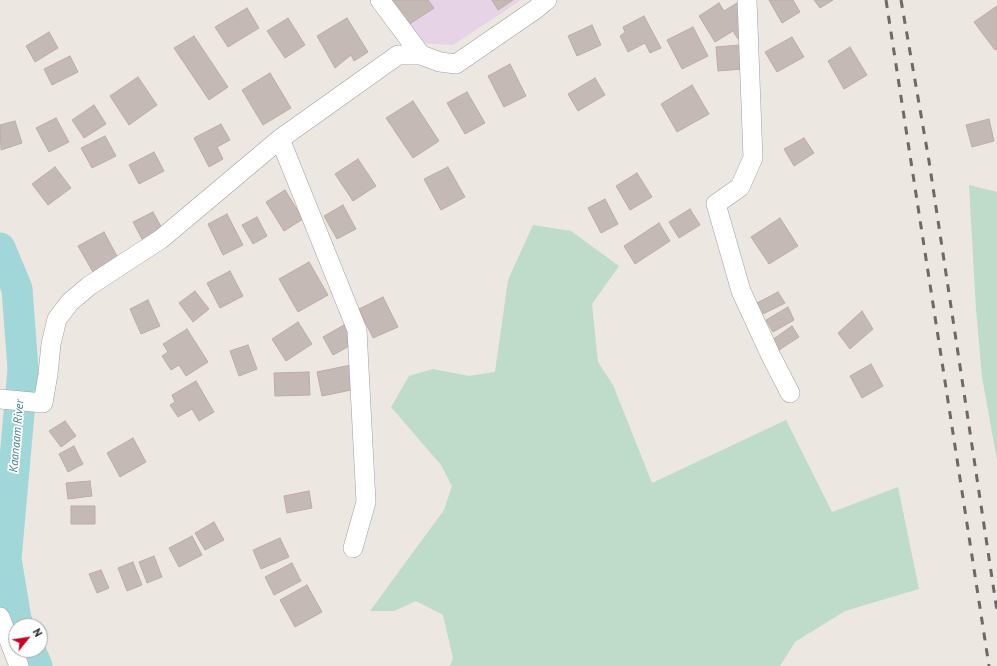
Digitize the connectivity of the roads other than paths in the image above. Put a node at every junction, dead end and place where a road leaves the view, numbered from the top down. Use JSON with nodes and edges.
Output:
{"nodes":[{"id":1,"x":380,"y":0,"type":"edge"},
{"id":2,"x":547,"y":0,"type":"edge"},
{"id":3,"x":747,"y":0,"type":"edge"},
{"id":4,"x":421,"y":55,"type":"junction"},
{"id":5,"x":280,"y":139,"type":"junction"},
{"id":6,"x":790,"y":393,"type":"dead end"},
{"id":7,"x":0,"y":399,"type":"edge"},
{"id":8,"x":353,"y":548,"type":"dead end"},
{"id":9,"x":0,"y":616,"type":"edge"},
{"id":10,"x":19,"y":666,"type":"edge"}],
"edges":[{"from":1,"to":4,"type":"street"},
{"from":2,"to":4,"type":"street"},
{"from":3,"to":6,"type":"street"},
{"from":4,"to":5,"type":"street"},
{"from":5,"to":7,"type":"street"},
{"from":5,"to":8,"type":"street"},
{"from":9,"to":10,"type":"street"}]}
